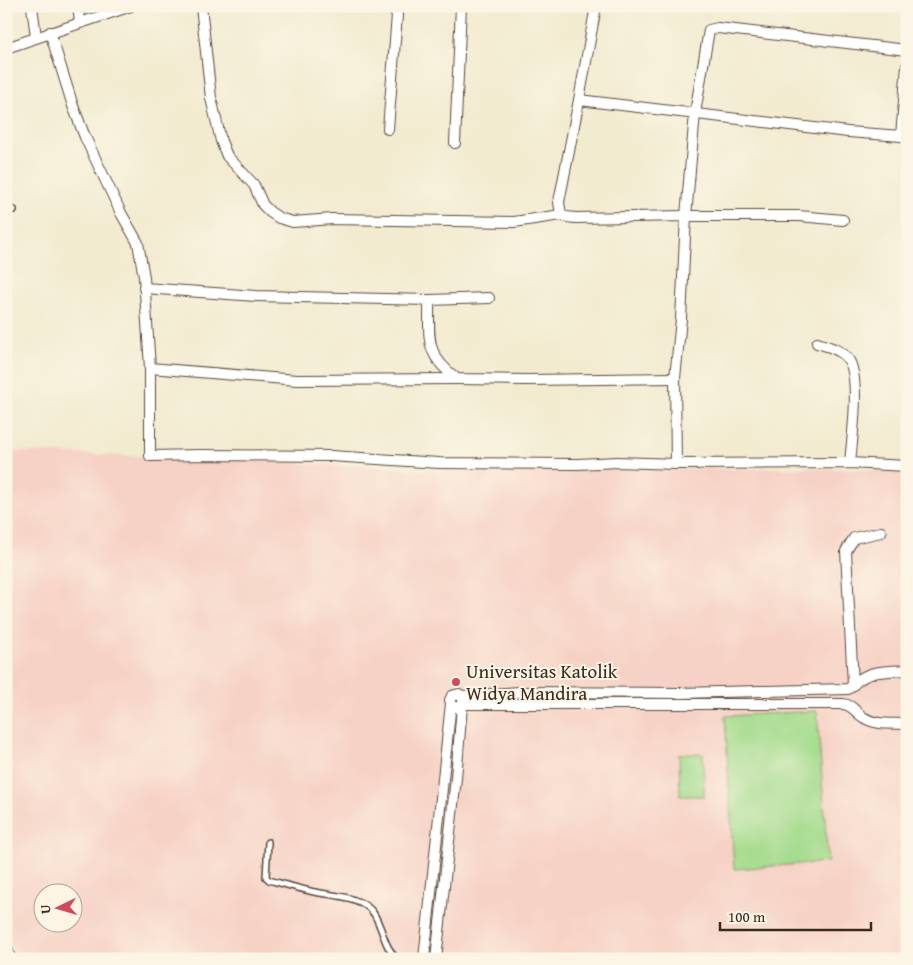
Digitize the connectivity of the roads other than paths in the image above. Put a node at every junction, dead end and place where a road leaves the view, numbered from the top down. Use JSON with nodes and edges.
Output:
{"nodes":[{"id":1,"x":32,"y":6,"type":"edge"},
{"id":2,"x":78,"y":6,"type":"edge"},
{"id":3,"x":131,"y":6,"type":"edge"},
{"id":4,"x":201,"y":6,"type":"edge"},
{"id":5,"x":390,"y":6,"type":"edge"},
{"id":6,"x":461,"y":6,"type":"edge"},
{"id":7,"x":596,"y":6,"type":"edge"},
{"id":8,"x":80,"y":22,"type":"junction"},
{"id":9,"x":50,"y":32,"type":"junction"},
{"id":10,"x":36,"y":37,"type":"junction"},
{"id":11,"x":6,"y":48,"type":"edge"},
{"id":12,"x":907,"y":50,"type":"edge"},
{"id":13,"x":907,"y":66,"type":"edge"},
{"id":14,"x":579,"y":100,"type":"junction"},
{"id":15,"x":695,"y":113,"type":"junction"},
{"id":16,"x":388,"y":128,"type":"dead end"},
{"id":17,"x":904,"y":137,"type":"edge"},
{"id":18,"x":455,"y":143,"type":"dead end"},
{"id":19,"x":6,"y":210,"type":"edge"},
{"id":20,"x":14,"y":210,"type":"dead end"},
{"id":21,"x":561,"y":215,"type":"junction"},
{"id":22,"x":686,"y":216,"type":"junction"},
{"id":23,"x":843,"y":220,"type":"dead end"},
{"id":24,"x":144,"y":288,"type":"junction"},
{"id":25,"x":489,"y":298,"type":"dead end"},
{"id":26,"x":429,"y":300,"type":"junction"},
{"id":27,"x":817,"y":343,"type":"dead end"},
{"id":28,"x":150,"y":368,"type":"junction"},
{"id":29,"x":675,"y":378,"type":"junction"},
{"id":30,"x":457,"y":379,"type":"junction"},
{"id":31,"x":850,"y":463,"type":"junction"},
{"id":32,"x":676,"y":464,"type":"junction"},
{"id":33,"x":907,"y":466,"type":"edge"},
{"id":34,"x":882,"y":532,"type":"dead end"},
{"id":35,"x":907,"y":670,"type":"edge"},
{"id":36,"x":853,"y":685,"type":"junction"},
{"id":37,"x":462,"y":702,"type":"junction"},
{"id":38,"x":907,"y":724,"type":"edge"},
{"id":39,"x":268,"y":842,"type":"dead end"},
{"id":40,"x":429,"y":913,"type":"junction"},
{"id":41,"x":441,"y":915,"type":"junction"},
{"id":42,"x":6,"y":944,"type":"edge"},
{"id":43,"x":10,"y":959,"type":"edge"},
{"id":44,"x":397,"y":959,"type":"edge"},
{"id":45,"x":424,"y":959,"type":"edge"},
{"id":46,"x":436,"y":959,"type":"edge"}],
"edges":[{"from":1,"to":10,"type":"street"},
{"from":2,"to":8,"type":"street"},
{"from":3,"to":8,"type":"street"},
{"from":4,"to":21,"type":"street"},
{"from":5,"to":16,"type":"street"},
{"from":6,"to":18,"type":"street"},
{"from":7,"to":14,"type":"street"},
{"from":8,"to":9,"type":"street"},
{"from":9,"to":10,"type":"street"},
{"from":9,"to":24,"type":"street"},
{"from":10,"to":11,"type":"street"},
{"from":12,"to":15,"type":"street"},
{"from":13,"to":17,"type":"street"},
{"from":14,"to":15,"type":"street"},
{"from":14,"to":21,"type":"street"},
{"from":15,"to":17,"type":"street"},
{"from":15,"to":22,"type":"street"},
{"from":19,"to":20,"type":"lane"},
{"from":21,"to":22,"type":"street"},
{"from":22,"to":23,"type":"street"},
{"from":22,"to":29,"type":"street"},
{"from":24,"to":26,"type":"street"},
{"from":24,"to":28,"type":"street"},
{"from":25,"to":26,"type":"street"},
{"from":26,"to":30,"type":"street"},
{"from":27,"to":31,"type":"street"},
{"from":28,"to":30,"type":"street"},
{"from":28,"to":32,"type":"street"},
{"from":29,"to":30,"type":"street"},
{"from":29,"to":32,"type":"street"},
{"from":31,"to":32,"type":"street"},
{"from":31,"to":33,"type":"street"},
{"from":34,"to":36,"type":"street"},
{"from":35,"to":36,"type":"street"},
{"from":36,"to":37,"type":"street"},
{"from":37,"to":38,"type":"street"},
{"from":37,"to":40,"type":"street"},
{"from":37,"to":41,"type":"street"},
{"from":39,"to":44,"type":"lane"},
{"from":40,"to":41,"type":"street"},
{"from":40,"to":45,"type":"street"},
{"from":41,"to":46,"type":"street"},
{"from":42,"to":43,"type":"street"}]}
